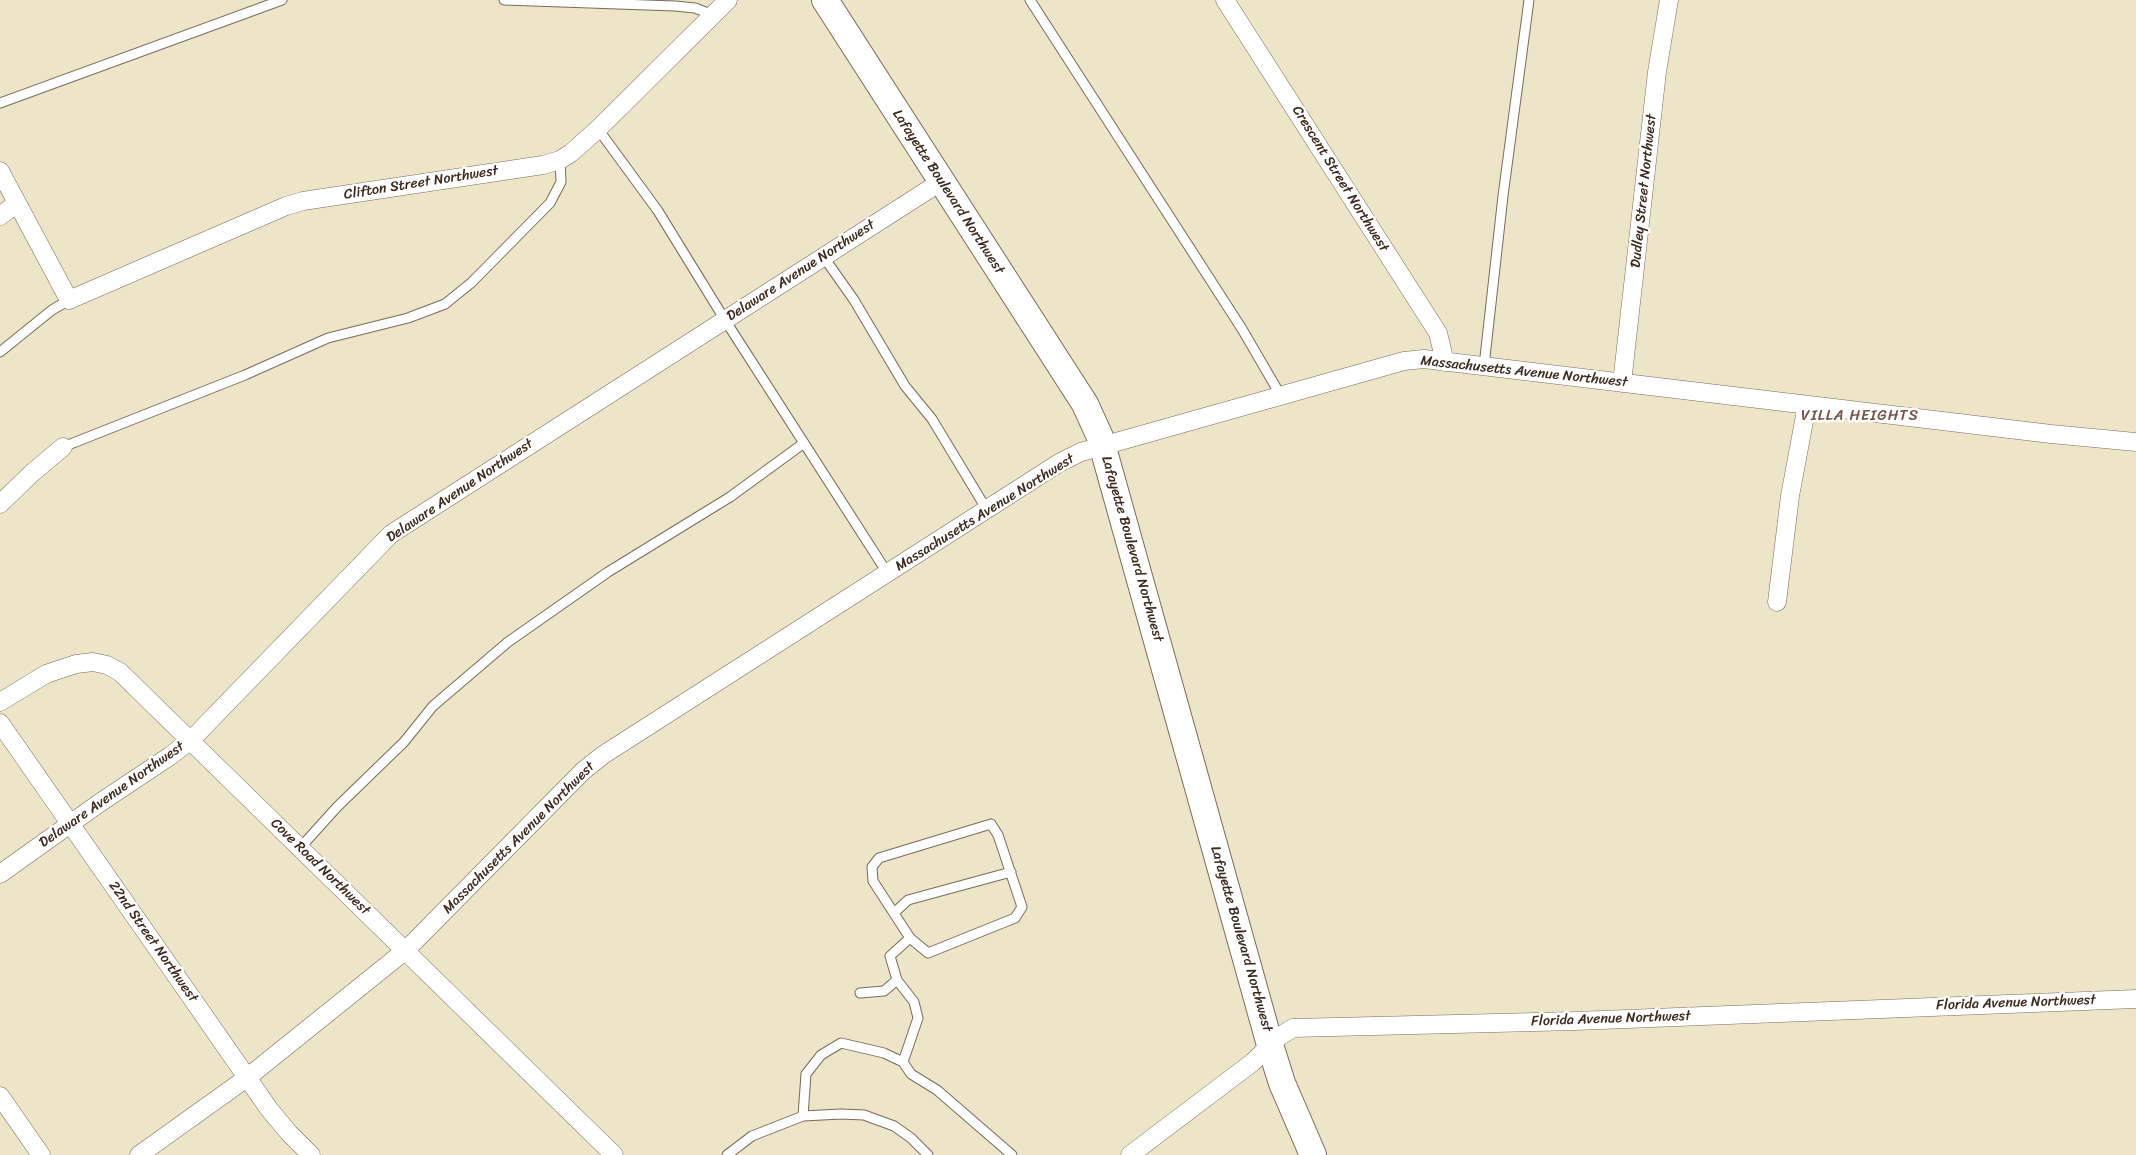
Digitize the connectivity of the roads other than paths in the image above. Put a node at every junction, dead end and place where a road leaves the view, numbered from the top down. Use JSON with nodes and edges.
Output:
{"nodes":[{"id":1,"x":282,"y":0,"type":"edge"},
{"id":2,"x":504,"y":0,"type":"edge"},
{"id":3,"x":728,"y":0,"type":"edge"},
{"id":4,"x":825,"y":0,"type":"edge"},
{"id":5,"x":1030,"y":0,"type":"edge"},
{"id":6,"x":1225,"y":0,"type":"edge"},
{"id":7,"x":1529,"y":0,"type":"edge"},
{"id":8,"x":1669,"y":0,"type":"edge"},
{"id":9,"x":713,"y":15,"type":"junction"},
{"id":10,"x":0,"y":103,"type":"edge"},
{"id":11,"x":598,"y":129,"type":"junction"},
{"id":12,"x":560,"y":160,"type":"junction"},
{"id":13,"x":0,"y":171,"type":"edge"},
{"id":14,"x":942,"y":181,"type":"junction"},
{"id":15,"x":17,"y":203,"type":"junction"},
{"id":16,"x":0,"y":216,"type":"edge"},
{"id":17,"x":823,"y":256,"type":"junction"},
{"id":18,"x":69,"y":300,"type":"junction"},
{"id":19,"x":725,"y":320,"type":"junction"},
{"id":20,"x":0,"y":352,"type":"edge"},
{"id":21,"x":1445,"y":362,"type":"junction"},
{"id":22,"x":1484,"y":366,"type":"junction"},
{"id":23,"x":1622,"y":383,"type":"junction"},
{"id":24,"x":1281,"y":396,"type":"junction"},
{"id":25,"x":1807,"y":405,"type":"junction"},
{"id":26,"x":2136,"y":442,"type":"edge"},
{"id":27,"x":804,"y":443,"type":"junction"},
{"id":28,"x":1103,"y":445,"type":"junction"},
{"id":29,"x":63,"y":447,"type":"joint"},
{"id":30,"x":0,"y":504,"type":"edge"},
{"id":31,"x":986,"y":510,"type":"junction"},
{"id":32,"x":888,"y":574,"type":"junction"},
{"id":33,"x":1777,"y":602,"type":"dead end"},
{"id":34,"x":0,"y":702,"type":"edge"},
{"id":35,"x":0,"y":723,"type":"edge"},
{"id":36,"x":191,"y":740,"type":"junction"},
{"id":37,"x":70,"y":824,"type":"junction"},
{"id":38,"x":300,"y":848,"type":"junction"},
{"id":39,"x":1011,"y":872,"type":"junction"},
{"id":40,"x":0,"y":874,"type":"edge"},
{"id":41,"x":894,"y":913,"type":"junction"},
{"id":42,"x":910,"y":938,"type":"junction"},
{"id":43,"x":406,"y":950,"type":"junction"},
{"id":44,"x":897,"y":980,"type":"junction"},
{"id":45,"x":860,"y":993,"type":"dead end"},
{"id":46,"x":2136,"y":998,"type":"edge"},
{"id":47,"x":1270,"y":1044,"type":"junction"},
{"id":48,"x":903,"y":1062,"type":"junction"},
{"id":49,"x":248,"y":1077,"type":"junction"},
{"id":50,"x":0,"y":1096,"type":"edge"},
{"id":51,"x":803,"y":1116,"type":"junction"},
{"id":52,"x":41,"y":1155,"type":"edge"},
{"id":53,"x":138,"y":1155,"type":"edge"},
{"id":54,"x":311,"y":1155,"type":"edge"},
{"id":55,"x":614,"y":1155,"type":"edge"},
{"id":56,"x":727,"y":1155,"type":"edge"},
{"id":57,"x":928,"y":1155,"type":"edge"},
{"id":58,"x":1012,"y":1155,"type":"edge"},
{"id":59,"x":1130,"y":1155,"type":"edge"},
{"id":60,"x":1313,"y":1155,"type":"edge"}],
"edges":[{"from":1,"to":10,"type":"lane"},
{"from":2,"to":9,"type":"lane"},
{"from":3,"to":9,"type":"street","name":"Clifton Street Northwest"},
{"from":4,"to":14,"type":"main road","name":"Lafayette Boulevard Northwest"},
{"from":5,"to":24,"type":"lane"},
{"from":6,"to":21,"type":"street","name":"Crescent Street Northwest"},
{"from":7,"to":22,"type":"lane"},
{"from":8,"to":23,"type":"street","name":"Dudley Street Northwest"},
{"from":9,"to":11,"type":"street","name":"Clifton Street Northwest"},
{"from":11,"to":12,"type":"street","name":"Clifton Street Northwest"},
{"from":11,"to":19,"type":"lane"},
{"from":12,"to":18,"type":"street","name":"Clifton Street Northwest"},
{"from":12,"to":29,"type":"lane"},
{"from":13,"to":15,"type":"street"},
{"from":14,"to":17,"type":"street","name":"Delaware Avenue Northwest"},
{"from":14,"to":28,"type":"main road","name":"Lafayette Boulevard Northwest"},
{"from":15,"to":16,"type":"street"},
{"from":15,"to":18,"type":"street"},
{"from":17,"to":19,"type":"street","name":"Delaware Avenue Northwest"},
{"from":17,"to":31,"type":"lane"},
{"from":18,"to":20,"type":"lane"},
{"from":19,"to":27,"type":"lane"},
{"from":19,"to":36,"type":"street","name":"Delaware Avenue Northwest"},
{"from":21,"to":22,"type":"street","name":"Massachusetts Avenue Northwest"},
{"from":21,"to":24,"type":"street","name":"Massachusetts Avenue Northwest"},
{"from":22,"to":23,"type":"street","name":"Massachusetts Avenue Northwest"},
{"from":23,"to":25,"type":"street","name":"Massachusetts Avenue Northwest"},
{"from":24,"to":28,"type":"street","name":"Massachusetts Avenue Northwest"},
{"from":25,"to":26,"type":"street","name":"Massachusetts Avenue Northwest"},
{"from":25,"to":33,"type":"street"},
{"from":27,"to":32,"type":"lane"},
{"from":27,"to":38,"type":"lane"},
{"from":28,"to":31,"type":"street","name":"Massachusetts Avenue Northwest"},
{"from":28,"to":47,"type":"main road","name":"Lafayette Boulevard Northwest"},
{"from":29,"to":30,"type":"street"},
{"from":31,"to":32,"type":"street","name":"Massachusetts Avenue Northwest"},
{"from":32,"to":43,"type":"street","name":"Massachusetts Avenue Northwest"},
{"from":34,"to":36,"type":"street","name":"Cove Road Northwest"},
{"from":35,"to":37,"type":"street","name":"22nd Street Northwest"},
{"from":36,"to":37,"type":"street","name":"Delaware Avenue Northwest"},
{"from":36,"to":38,"type":"street","name":"Cove Road Northwest"},
{"from":37,"to":40,"type":"street","name":"Delaware Avenue Northwest"},
{"from":37,"to":49,"type":"street","name":"22nd Street Northwest"},
{"from":38,"to":43,"type":"street","name":"Cove Road Northwest"},
{"from":39,"to":41,"type":"lane"},
{"from":39,"to":41,"type":"lane"},
{"from":39,"to":42,"type":"lane"},
{"from":41,"to":42,"type":"lane"},
{"from":42,"to":44,"type":"lane"},
{"from":43,"to":49,"type":"street","name":"Massachusetts Avenue Northwest"},
{"from":43,"to":55,"type":"street","name":"Cove Road Northwest"},
{"from":44,"to":45,"type":"lane"},
{"from":44,"to":48,"type":"lane"},
{"from":46,"to":47,"type":"street","name":"Florida Avenue Northwest"},
{"from":47,"to":59,"type":"street","name":"Florida Avenue Northwest"},
{"from":47,"to":60,"type":"main road","name":"Lafayette Boulevard Northwest"},
{"from":48,"to":51,"type":"lane"},
{"from":48,"to":58,"type":"lane"},
{"from":49,"to":53,"type":"street","name":"Massachusetts Avenue Northwest"},
{"from":49,"to":54,"type":"street","name":"22nd Street Northwest"},
{"from":50,"to":52,"type":"street"},
{"from":51,"to":56,"type":"lane"},
{"from":51,"to":57,"type":"lane"}]}
